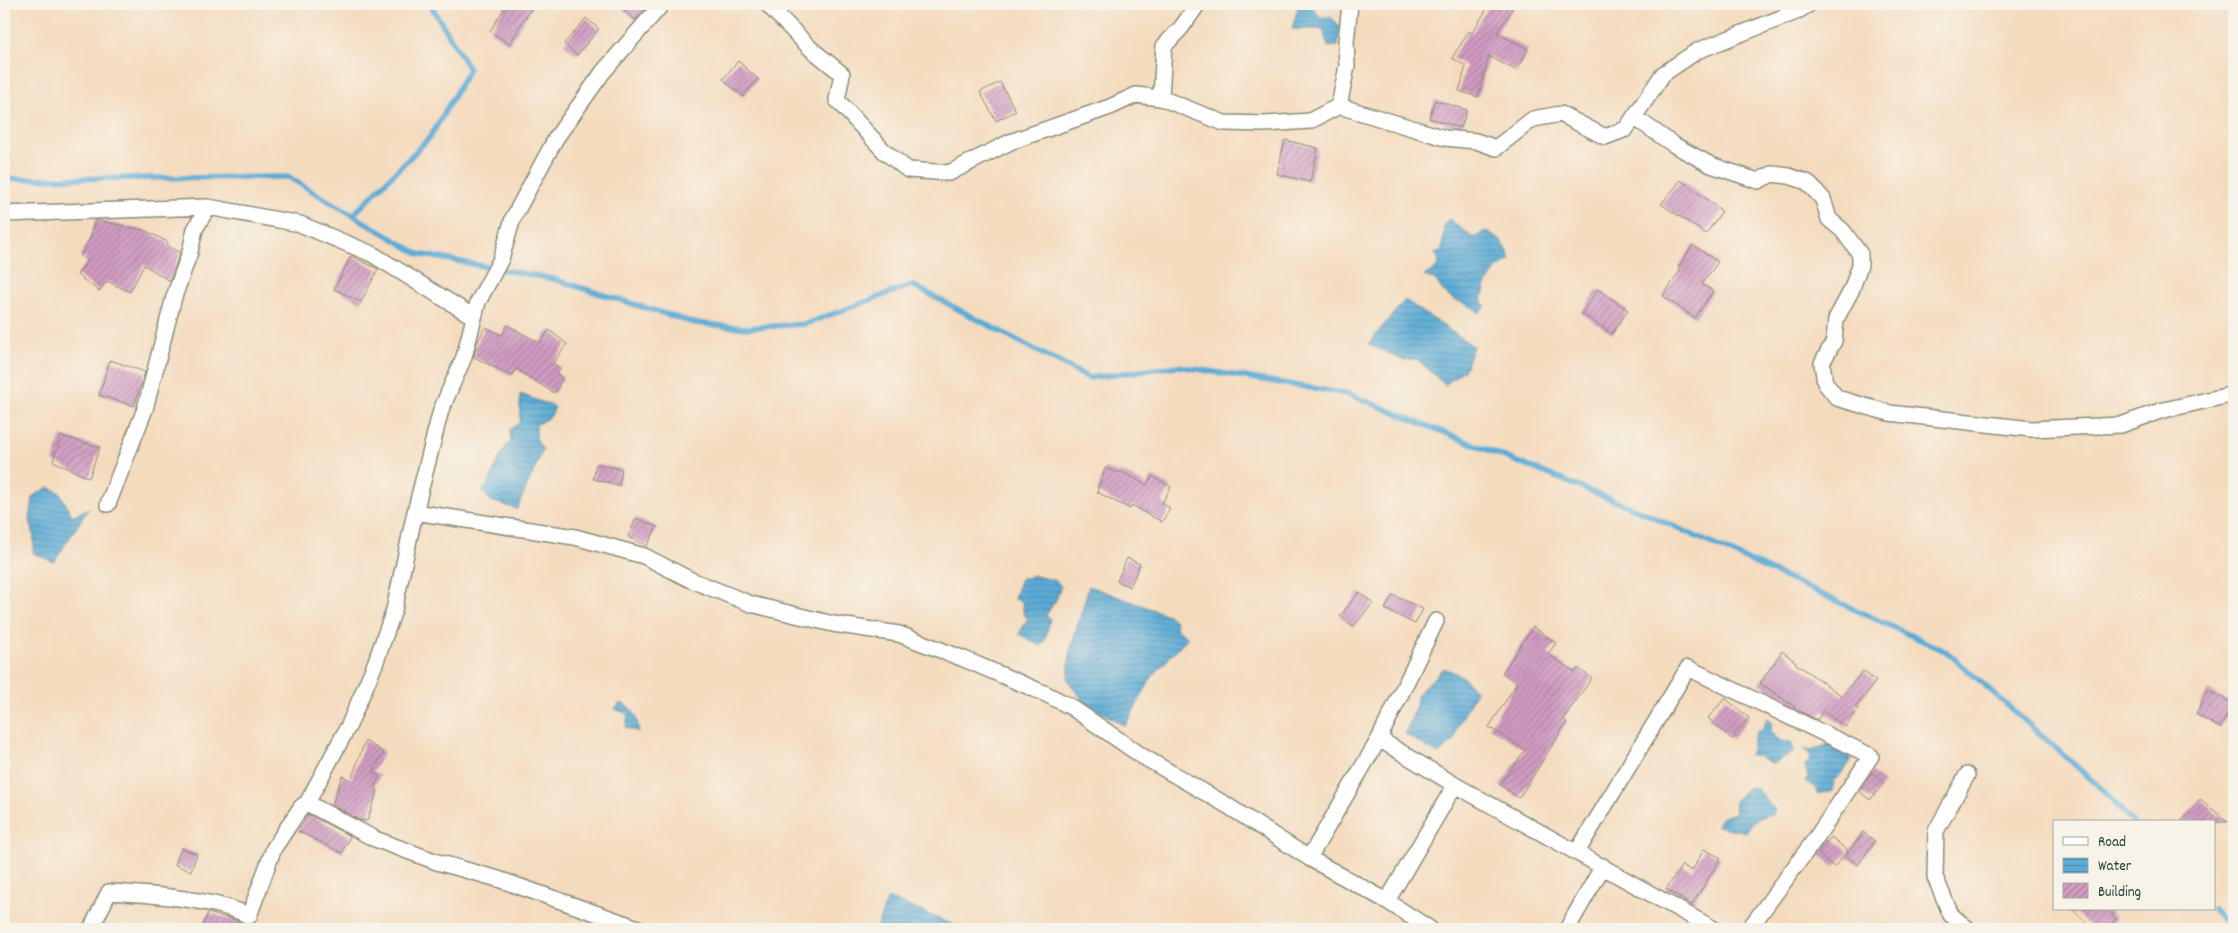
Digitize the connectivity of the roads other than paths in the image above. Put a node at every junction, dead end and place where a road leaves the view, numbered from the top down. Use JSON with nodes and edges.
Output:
{"nodes":[{"id":1,"x":662,"y":4,"type":"edge"},
{"id":2,"x":766,"y":4,"type":"edge"},
{"id":3,"x":1198,"y":4,"type":"edge"},
{"id":4,"x":1350,"y":4,"type":"edge"},
{"id":5,"x":1809,"y":4,"type":"edge"},
{"id":6,"x":1162,"y":98,"type":"junction"},
{"id":7,"x":1339,"y":106,"type":"junction"},
{"id":8,"x":1634,"y":117,"type":"junction"},
{"id":9,"x":208,"y":207,"type":"junction"},
{"id":10,"x":4,"y":214,"type":"edge"},
{"id":11,"x":474,"y":318,"type":"junction"},
{"id":12,"x":2234,"y":394,"type":"edge"},
{"id":13,"x":108,"y":504,"type":"dead end"},
{"id":14,"x":415,"y":512,"type":"junction"},
{"id":15,"x":1436,"y":621,"type":"dead end"},
{"id":16,"x":1379,"y":739,"type":"junction"},
{"id":17,"x":1967,"y":775,"type":"dead end"},
{"id":18,"x":1455,"y":785,"type":"junction"},
{"id":19,"x":307,"y":803,"type":"junction"},
{"id":20,"x":1577,"y":852,"type":"junction"},
{"id":21,"x":1309,"y":858,"type":"junction"},
{"id":22,"x":1603,"y":866,"type":"junction"},
{"id":23,"x":1387,"y":901,"type":"junction"},
{"id":24,"x":247,"y":923,"type":"edge"},
{"id":25,"x":91,"y":929,"type":"edge"},
{"id":26,"x":641,"y":929,"type":"edge"},
{"id":27,"x":1430,"y":929,"type":"edge"},
{"id":28,"x":1567,"y":929,"type":"edge"},
{"id":29,"x":1714,"y":929,"type":"edge"},
{"id":30,"x":1749,"y":929,"type":"edge"},
{"id":31,"x":1968,"y":929,"type":"edge"}],
"edges":[{"from":1,"to":11,"type":"street"},
{"from":2,"to":6,"type":"street"},
{"from":3,"to":6,"type":"street"},
{"from":4,"to":7,"type":"street"},
{"from":5,"to":8,"type":"street"},
{"from":6,"to":7,"type":"street"},
{"from":7,"to":8,"type":"street"},
{"from":8,"to":12,"type":"street"},
{"from":9,"to":10,"type":"street"},
{"from":9,"to":11,"type":"street"},
{"from":9,"to":13,"type":"street"},
{"from":11,"to":14,"type":"street"},
{"from":14,"to":19,"type":"street"},
{"from":14,"to":21,"type":"street"},
{"from":15,"to":16,"type":"street"},
{"from":16,"to":18,"type":"street"},
{"from":16,"to":21,"type":"street"},
{"from":17,"to":31,"type":"street"},
{"from":18,"to":20,"type":"street"},
{"from":18,"to":23,"type":"street"},
{"from":19,"to":24,"type":"street"},
{"from":19,"to":26,"type":"street"},
{"from":20,"to":22,"type":"street"},
{"from":20,"to":30,"type":"street"},
{"from":21,"to":23,"type":"street"},
{"from":22,"to":28,"type":"street"},
{"from":22,"to":29,"type":"street"},
{"from":23,"to":27,"type":"street"},
{"from":24,"to":25,"type":"street"}]}
